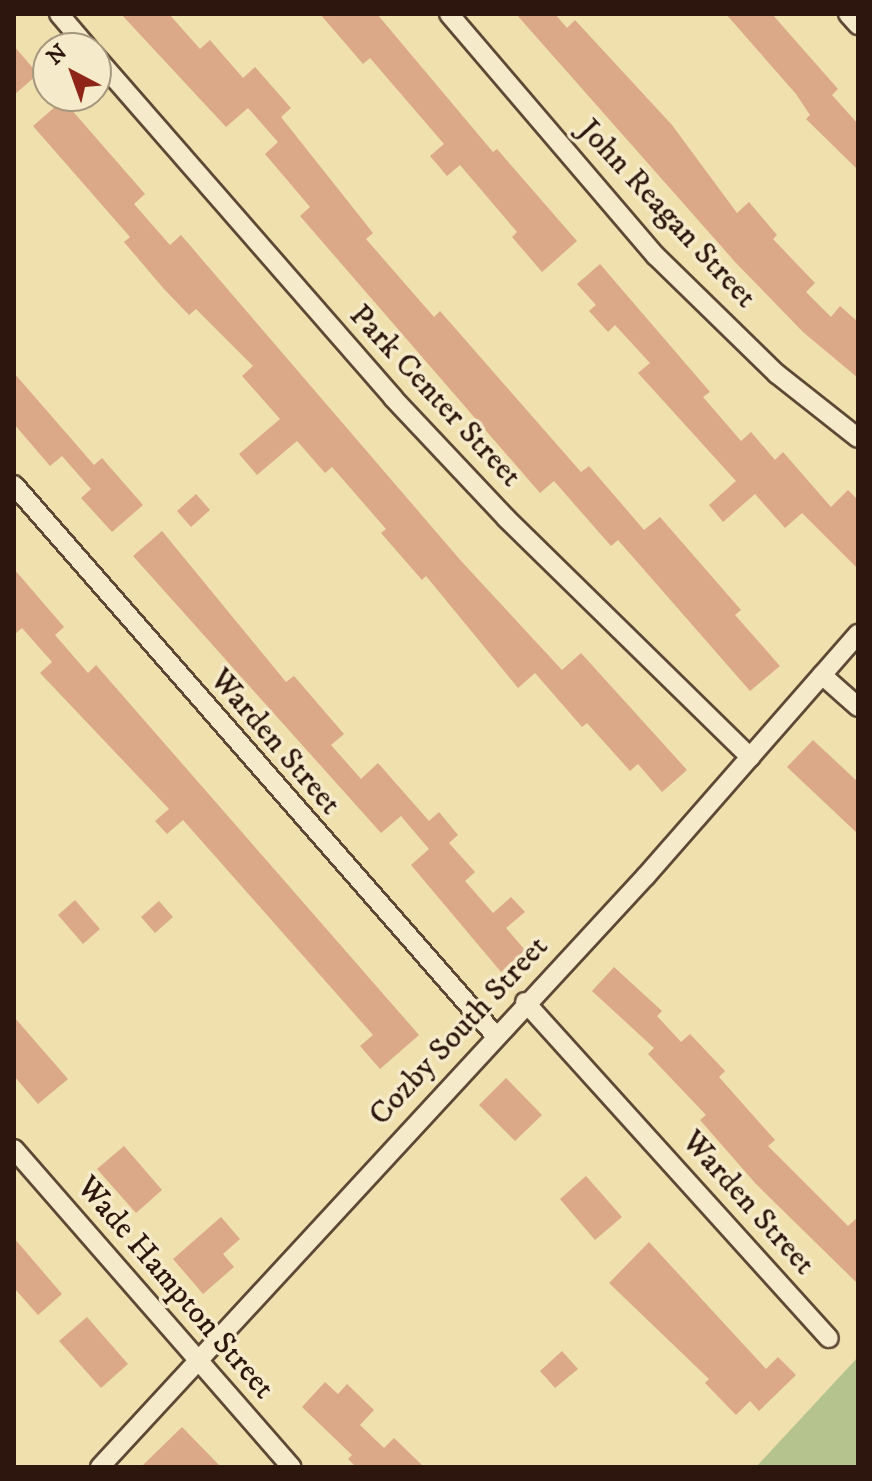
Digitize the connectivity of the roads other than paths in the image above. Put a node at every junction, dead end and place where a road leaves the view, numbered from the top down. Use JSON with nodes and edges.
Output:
{"nodes":[{"id":1,"x":59,"y":14,"type":"edge"},
{"id":2,"x":449,"y":14,"type":"edge"},
{"id":3,"x":848,"y":14,"type":"edge"},
{"id":4,"x":858,"y":25,"type":"edge"},
{"id":5,"x":74,"y":32,"type":"edge"},
{"id":6,"x":112,"y":75,"type":"edge"},
{"id":7,"x":858,"y":438,"type":"edge"},
{"id":8,"x":14,"y":485,"type":"edge"},
{"id":9,"x":858,"y":634,"type":"edge"},
{"id":10,"x":822,"y":675,"type":"junction"},
{"id":11,"x":858,"y":707,"type":"edge"},
{"id":12,"x":750,"y":757,"type":"junction"},
{"id":13,"x":525,"y":1002,"type":"junction"},
{"id":14,"x":495,"y":1035,"type":"junction"},
{"id":15,"x":14,"y":1149,"type":"edge"},
{"id":16,"x":829,"y":1338,"type":"dead end"},
{"id":17,"x":197,"y":1360,"type":"junction"},
{"id":18,"x":100,"y":1467,"type":"edge"},
{"id":19,"x":291,"y":1467,"type":"edge"}],
"edges":[{"from":1,"to":5,"type":"street"},
{"from":2,"to":7,"type":"street","name":"John Reagan Street"},
{"from":3,"to":4,"type":"street"},
{"from":6,"to":12,"type":"street","name":"Park Center Street"},
{"from":8,"to":14,"type":"street","name":"Warden Street"},
{"from":9,"to":10,"type":"street","name":"Cozby South Street"},
{"from":10,"to":11,"type":"street"},
{"from":10,"to":12,"type":"street","name":"Cozby South Street"},
{"from":12,"to":13,"type":"street","name":"Cozby South Street"},
{"from":13,"to":14,"type":"street","name":"Cozby South Street"},
{"from":13,"to":16,"type":"street","name":"Warden Street"},
{"from":14,"to":17,"type":"street","name":"Cozby South Street"},
{"from":15,"to":17,"type":"street","name":"Wade Hampton Street"},
{"from":17,"to":18,"type":"street","name":"Cozby South Street"},
{"from":17,"to":19,"type":"street","name":"Wade Hampton Street"}]}
